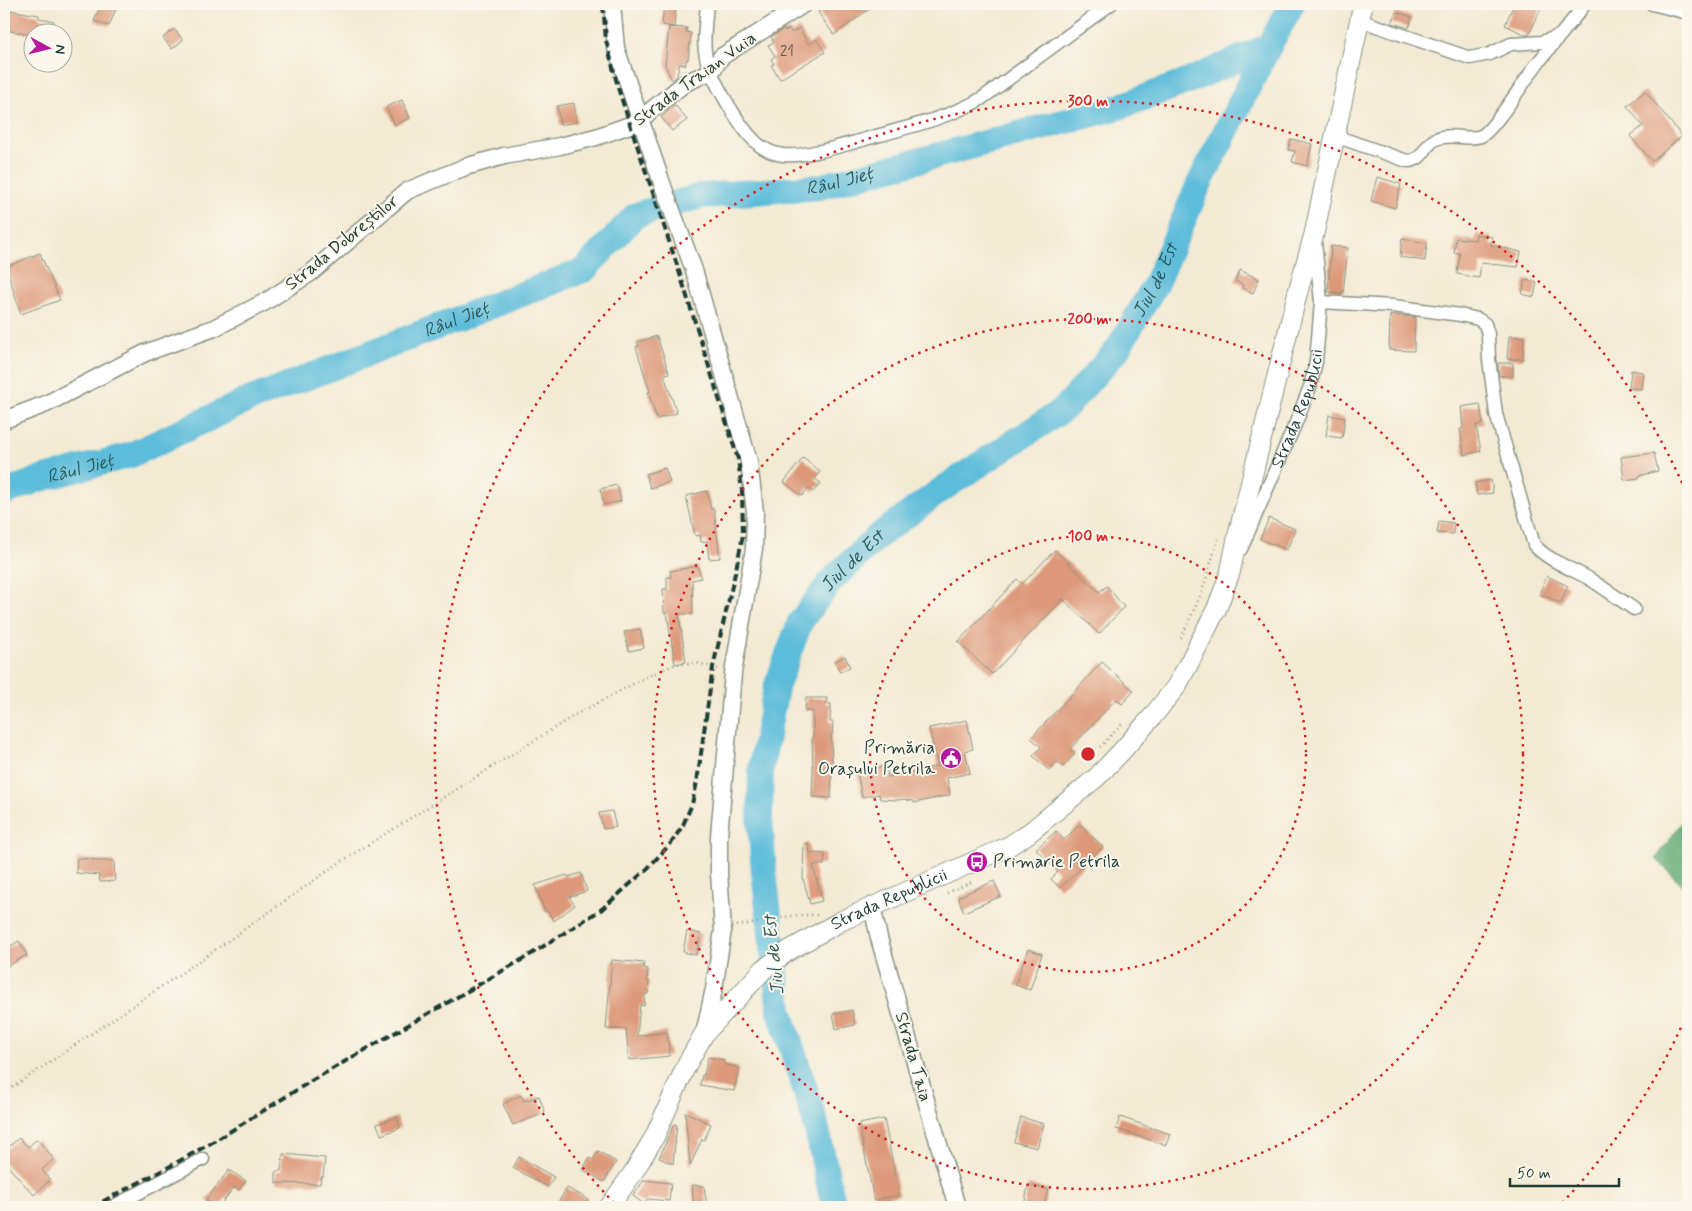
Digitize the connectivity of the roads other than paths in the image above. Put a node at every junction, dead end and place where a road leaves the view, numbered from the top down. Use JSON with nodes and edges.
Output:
{"nodes":[{"id":1,"x":612,"y":4,"type":"edge"},
{"id":2,"x":707,"y":4,"type":"edge"},
{"id":3,"x":804,"y":4,"type":"edge"},
{"id":4,"x":1111,"y":4,"type":"edge"},
{"id":5,"x":1585,"y":4,"type":"edge"},
{"id":6,"x":1652,"y":4,"type":"edge"},
{"id":7,"x":1361,"y":12,"type":"edge"},
{"id":8,"x":1688,"y":13,"type":"edge"},
{"id":9,"x":1559,"y":36,"type":"junction"},
{"id":10,"x":712,"y":71,"type":"junction"},
{"id":11,"x":642,"y":121,"type":"junction"},
{"id":12,"x":609,"y":133,"type":"joint"},
{"id":13,"x":1335,"y":136,"type":"junction"},
{"id":14,"x":1314,"y":234,"type":"junction"},
{"id":15,"x":1321,"y":302,"type":"junction"},
{"id":16,"x":4,"y":420,"type":"edge"},
{"id":17,"x":1230,"y":573,"type":"junction"},
{"id":18,"x":1634,"y":609,"type":"dead end"},
{"id":19,"x":872,"y":906,"type":"junction"},
{"id":20,"x":704,"y":1034,"type":"junction"},
{"id":21,"x":203,"y":1159,"type":"dead end"},
{"id":22,"x":112,"y":1207,"type":"edge"},
{"id":23,"x":610,"y":1207,"type":"edge"},
{"id":24,"x":957,"y":1207,"type":"edge"}],
"edges":[{"from":1,"to":11,"type":"street"},
{"from":2,"to":10,"type":"street"},
{"from":3,"to":10,"type":"street","name":"Strada Traian Vuia"},
{"from":4,"to":10,"type":"street"},
{"from":5,"to":9,"type":"street"},
{"from":6,"to":8,"type":"street"},
{"from":7,"to":9,"type":"street"},
{"from":7,"to":13,"type":"main road","name":"Strada Republicii"},
{"from":9,"to":13,"type":"street"},
{"from":10,"to":11,"type":"street","name":"Strada Traian Vuia"},
{"from":11,"to":12,"type":"street","name":"Strada Traian Vuia"},
{"from":11,"to":20,"type":"street"},
{"from":12,"to":16,"type":"street","name":"Strada Dobreștilor"},
{"from":13,"to":14,"type":"main road","name":"Strada Republicii"},
{"from":14,"to":15,"type":"street","name":"Strada Republicii"},
{"from":14,"to":17,"type":"main road","name":"Strada Republicii"},
{"from":15,"to":17,"type":"street","name":"Strada Republicii"},
{"from":15,"to":18,"type":"street"},
{"from":17,"to":19,"type":"main road","name":"Strada Republicii"},
{"from":19,"to":20,"type":"main road","name":"Strada Republicii"},
{"from":19,"to":24,"type":"street","name":"Strada Taia"},
{"from":20,"to":23,"type":"main road","name":"Strada Republicii"},
{"from":21,"to":22,"type":"street"}]}
